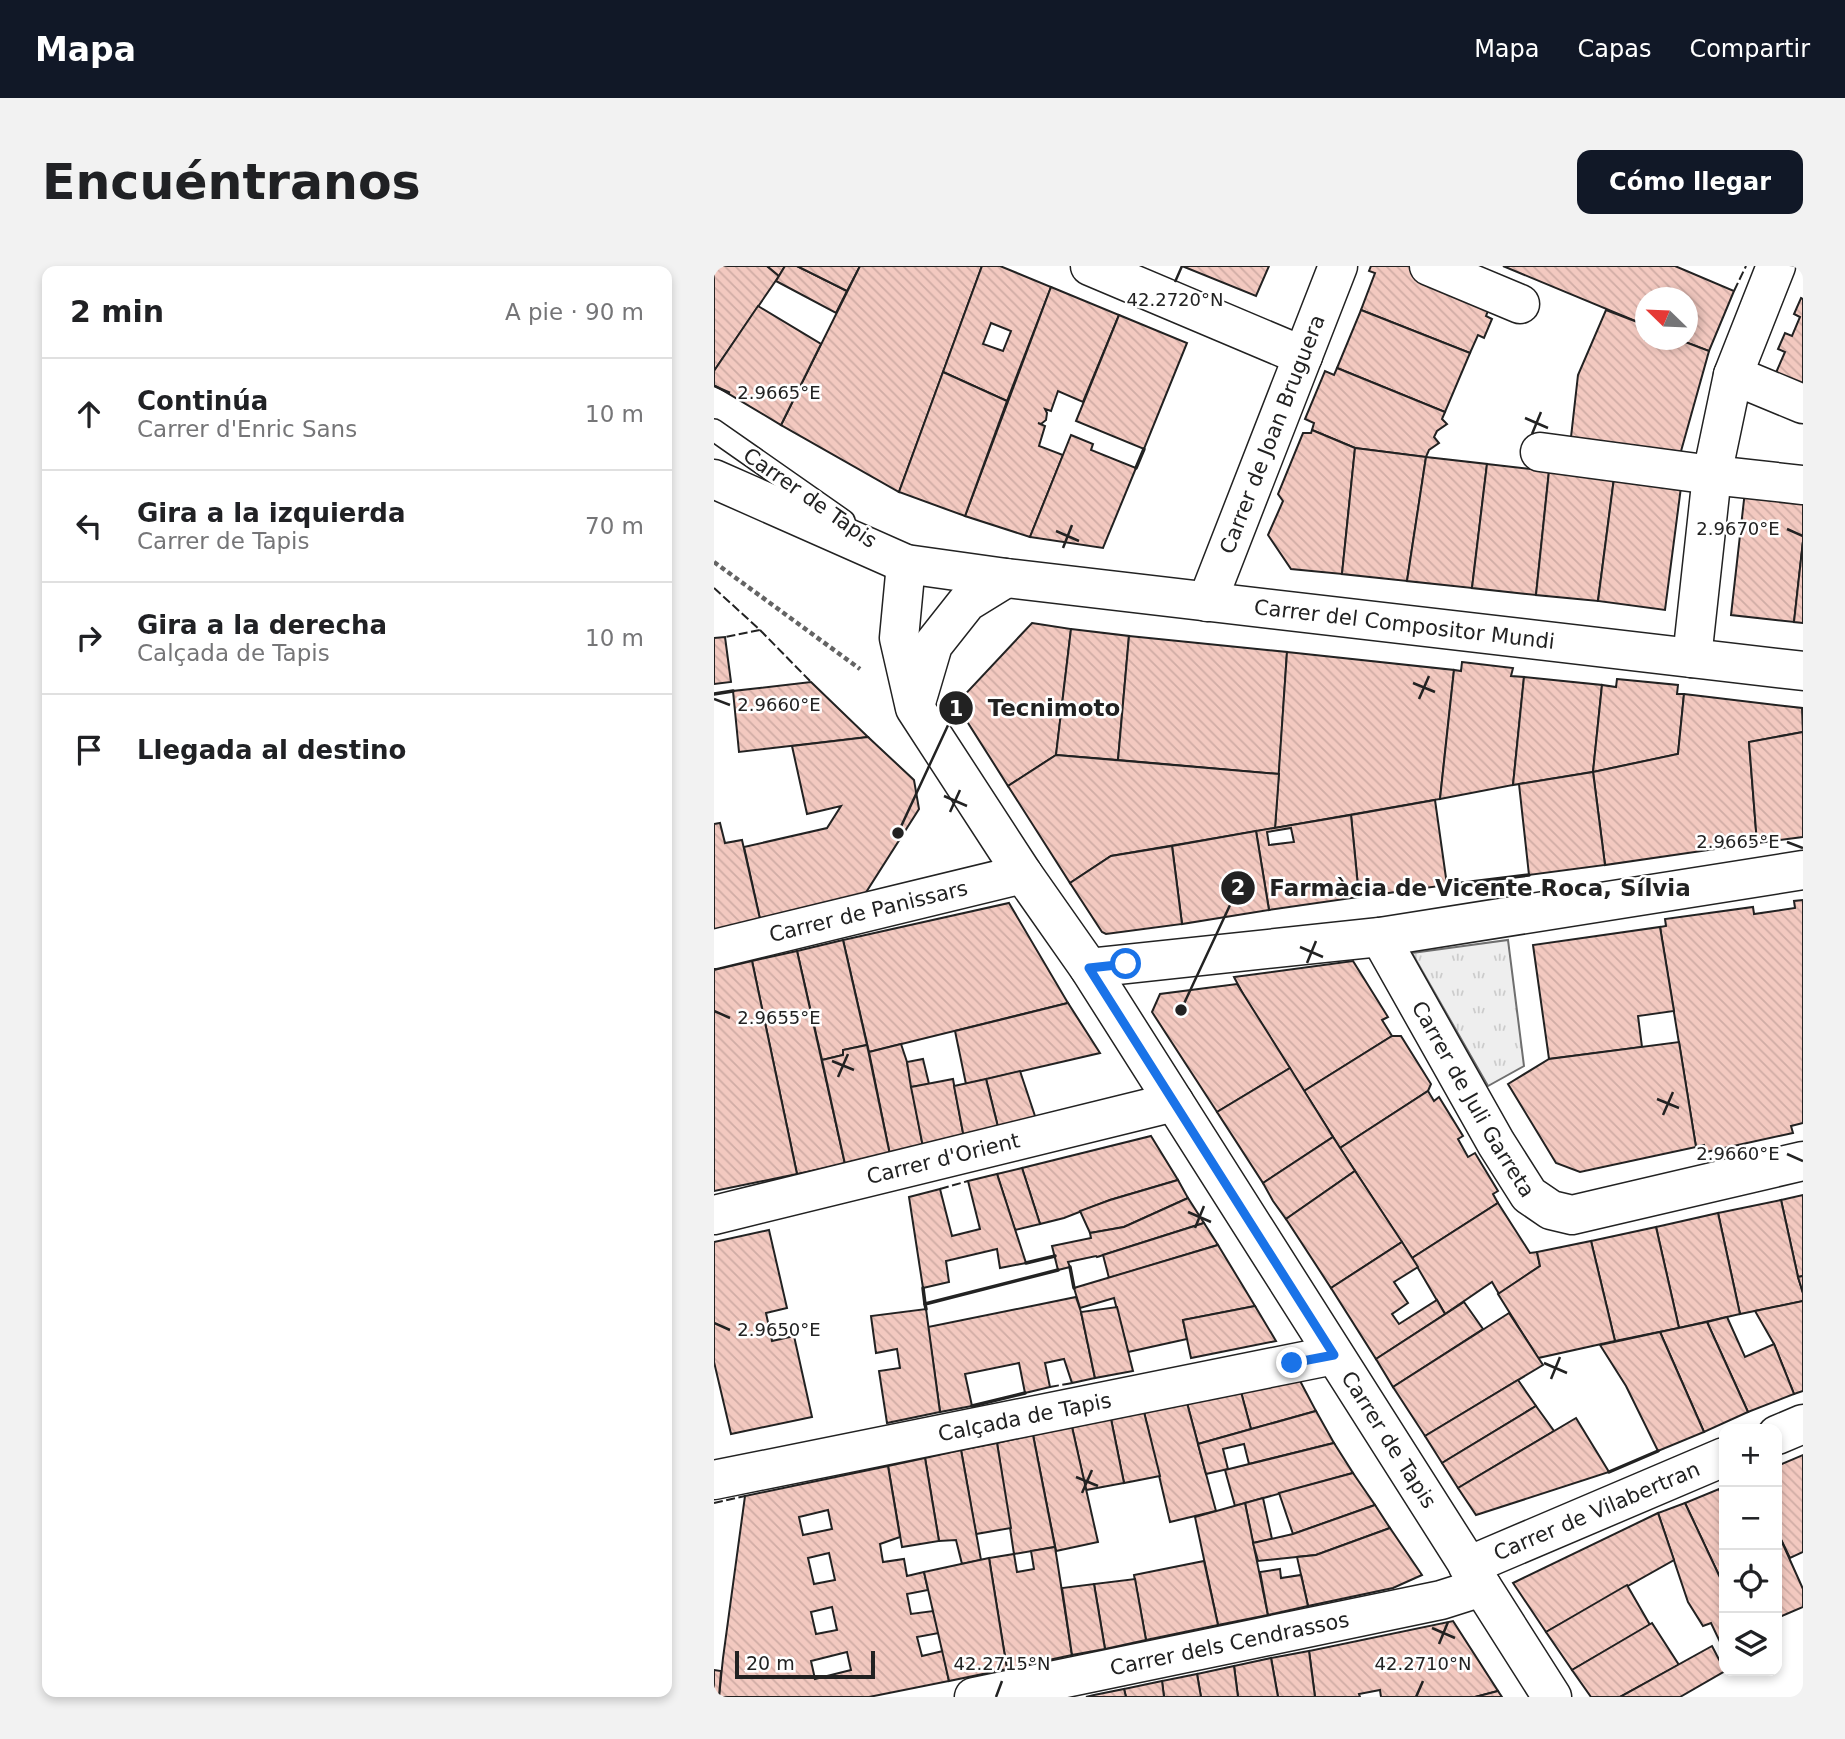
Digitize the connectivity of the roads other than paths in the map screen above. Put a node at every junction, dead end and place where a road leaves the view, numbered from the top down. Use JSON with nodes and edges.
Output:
{"nodes":[{"id":1,"x":1090,"y":266,"type":"edge"},
{"id":2,"x":1338,"y":266,"type":"edge"},
{"id":3,"x":1429,"y":266,"type":"edge"},
{"id":4,"x":1776,"y":266,"type":"edge"},
{"id":5,"x":1520,"y":304,"type":"dead end"},
{"id":6,"x":1303,"y":356,"type":"junction"},
{"id":7,"x":1733,"y":375,"type":"junction"},
{"id":8,"x":1803,"y":404,"type":"edge"},
{"id":9,"x":714,"y":430,"type":"edge"},
{"id":10,"x":1540,"y":452,"type":"dead end"},
{"id":11,"x":1712,"y":475,"type":"junction"},
{"id":12,"x":714,"y":479,"type":"edge"},
{"id":13,"x":1803,"y":485,"type":"edge"},
{"id":14,"x":906,"y":564,"type":"junction"},
{"id":15,"x":1006,"y":578,"type":"junction"},
{"id":16,"x":1207,"y":602,"type":"junction"},
{"id":17,"x":1692,"y":658,"type":"junction"},
{"id":18,"x":1803,"y":671,"type":"edge"},
{"id":19,"x":915,"y":708,"type":"junction"},
{"id":20,"x":1803,"y":870,"type":"edge"},
{"id":21,"x":1023,"y":874,"type":"junction"},
{"id":22,"x":1380,"y":937,"type":"junction"},
{"id":23,"x":714,"y":949,"type":"edge"},
{"id":24,"x":1089,"y":968,"type":"junction"},
{"id":25,"x":1174,"y":1102,"type":"junction"},
{"id":26,"x":1803,"y":1161,"type":"edge"},
{"id":27,"x":714,"y":1214,"type":"edge"},
{"id":28,"x":1334,"y":1355,"type":"junction"},
{"id":29,"x":1803,"y":1424,"type":"edge"},
{"id":30,"x":1782,"y":1433,"type":"edge"},
{"id":31,"x":1719,"y":1459,"type":"edge"},
{"id":32,"x":714,"y":1479,"type":"edge"},
{"id":33,"x":1475,"y":1576,"type":"junction"},
{"id":34,"x":974,"y":1697,"type":"edge"},
{"id":35,"x":1552,"y":1697,"type":"edge"}],
"edges":[{"from":1,"to":6,"type":"street"},
{"from":2,"to":6,"type":"street","name":"Carrer de Joan Bruguera"},
{"from":3,"to":5,"type":"street"},
{"from":4,"to":7,"type":"street"},
{"from":6,"to":16,"type":"street","name":"Carrer de Joan Bruguera"},
{"from":7,"to":8,"type":"street"},
{"from":7,"to":11,"type":"street"},
{"from":9,"to":14,"type":"lane","name":"Carrer de Tapis"},
{"from":10,"to":11,"type":"street"},
{"from":11,"to":13,"type":"street"},
{"from":11,"to":17,"type":"street"},
{"from":12,"to":14,"type":"street","name":"Carrer de Tapis"},
{"from":14,"to":15,"type":"street","name":"Carrer de Tapis"},
{"from":14,"to":19,"type":"street","name":"Carrer de Tapis"},
{"from":15,"to":16,"type":"street","name":"Carrer del Compositor Mundi"},
{"from":15,"to":19,"type":"street"},
{"from":16,"to":17,"type":"street","name":"Carrer del Compositor Mundi"},
{"from":17,"to":18,"type":"street","name":"Carrer del Compositor Mundi"},
{"from":19,"to":21,"type":"street","name":"Carrer de Tapis"},
{"from":20,"to":22,"type":"street"},
{"from":21,"to":23,"type":"street","name":"Carrer de Panissars"},
{"from":21,"to":24,"type":"street","name":"Carrer de Tapis"},
{"from":22,"to":24,"type":"street"},
{"from":22,"to":26,"type":"street","name":"Carrer de Juli Garreta"},
{"from":24,"to":25,"type":"street","name":"Carrer de Tapis"},
{"from":25,"to":27,"type":"street","name":"Carrer d'Orient"},
{"from":25,"to":28,"type":"street","name":"Carrer de Tapis"},
{"from":28,"to":32,"type":"street","name":"Calçada de Tapis"},
{"from":28,"to":33,"type":"street","name":"Carrer de Tapis"},
{"from":29,"to":30,"type":"street"},
{"from":31,"to":33,"type":"street","name":"Carrer de Vilabertran"},
{"from":33,"to":34,"type":"street","name":"Carrer dels Cendrassos"},
{"from":33,"to":35,"type":"street","name":"Carrer de Tapis"}]}
